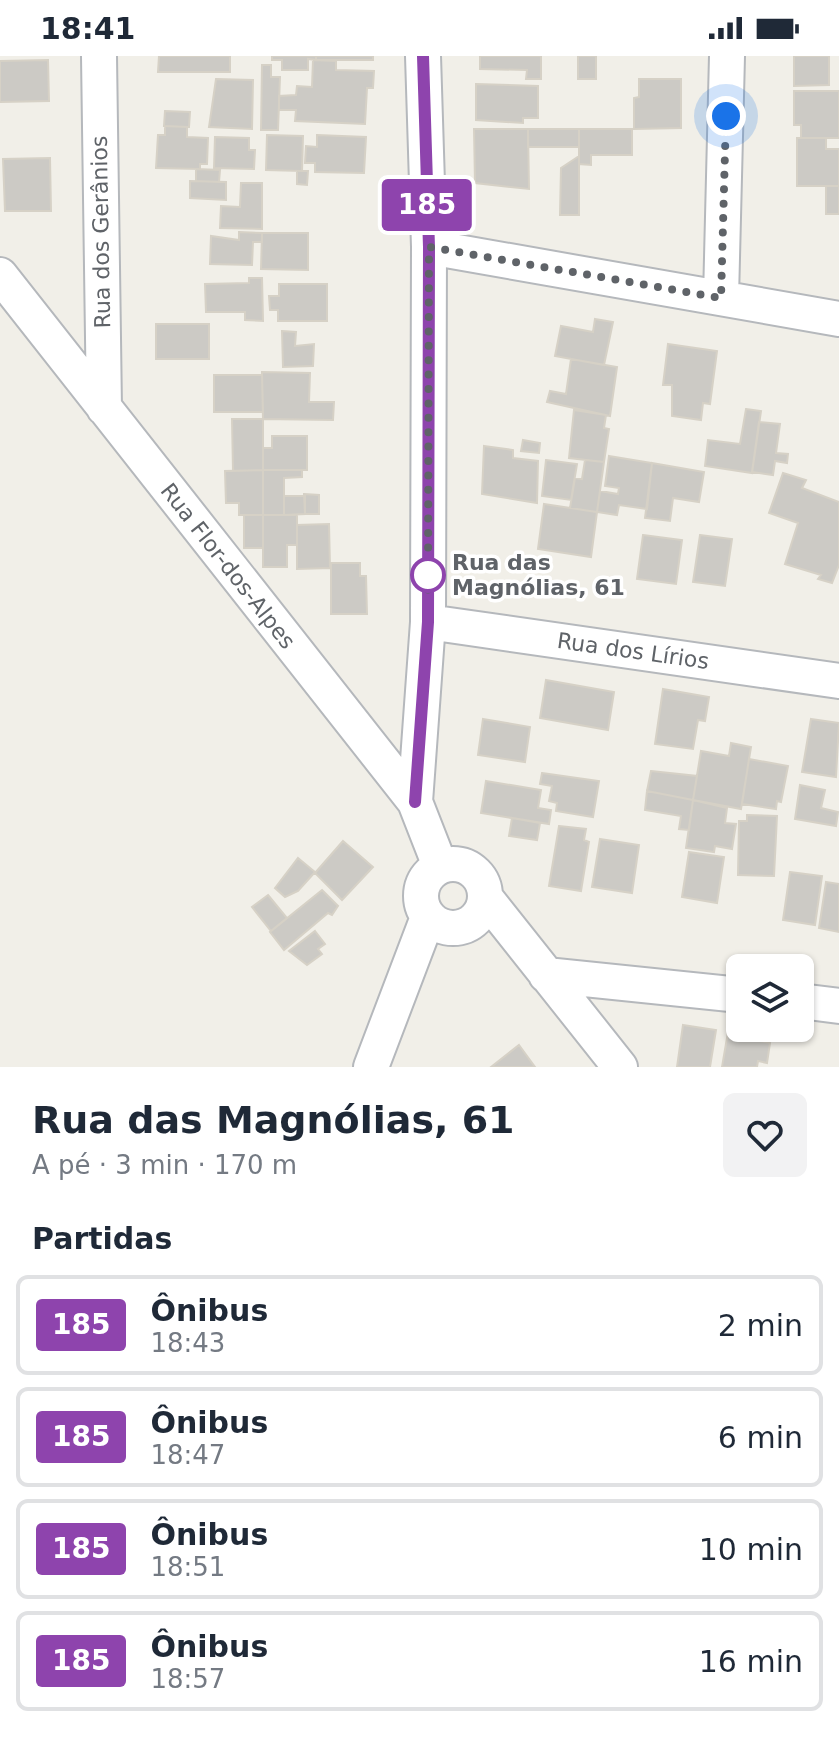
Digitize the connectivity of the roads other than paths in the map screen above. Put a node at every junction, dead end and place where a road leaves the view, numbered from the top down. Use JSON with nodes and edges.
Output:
{"nodes":[{"id":1,"x":99,"y":56,"type":"edge"},
{"id":2,"x":423,"y":56,"type":"edge"},
{"id":3,"x":727,"y":56,"type":"edge"},
{"id":4,"x":429,"y":247,"type":"junction"},
{"id":5,"x":0,"y":275,"type":"edge"},
{"id":6,"x":721,"y":298,"type":"junction"},
{"id":7,"x":839,"y":319,"type":"edge"},
{"id":8,"x":104,"y":408,"type":"junction"},
{"id":9,"x":428,"y":622,"type":"junction"},
{"id":10,"x":839,"y":681,"type":"edge"},
{"id":11,"x":415,"y":802,"type":"junction"},
{"id":12,"x":440,"y":866,"type":"junction"},
{"id":13,"x":485,"y":897,"type":"junction"},
{"id":14,"x":428,"y":917,"type":"junction"},
{"id":15,"x":546,"y":975,"type":"junction"},
{"id":16,"x":726,"y":994,"type":"edge"},
{"id":17,"x":814,"y":1003,"type":"edge"},
{"id":18,"x":839,"y":1006,"type":"edge"},
{"id":19,"x":371,"y":1067,"type":"edge"},
{"id":20,"x":620,"y":1067,"type":"edge"}],
"edges":[{"from":1,"to":8,"type":"street","name":"Rua dos Gerânios"},
{"from":2,"to":4,"type":"street"},
{"from":3,"to":6,"type":"street"},
{"from":4,"to":6,"type":"street"},
{"from":4,"to":9,"type":"street"},
{"from":5,"to":8,"type":"street","name":"Rua Flor-dos-Alpes"},
{"from":6,"to":7,"type":"street"},
{"from":8,"to":11,"type":"street","name":"Rua Flor-dos-Alpes"},
{"from":9,"to":10,"type":"street","name":"Rua dos Lírios"},
{"from":9,"to":11,"type":"street"},
{"from":11,"to":12,"type":"street","name":"Rua Flor-dos-Alpes"},
{"from":12,"to":13,"type":"street"},
{"from":12,"to":14,"type":"street"},
{"from":13,"to":14,"type":"street"},
{"from":13,"to":15,"type":"street"},
{"from":14,"to":19,"type":"street"},
{"from":15,"to":16,"type":"street"},
{"from":15,"to":20,"type":"street"},
{"from":17,"to":18,"type":"street"}]}
